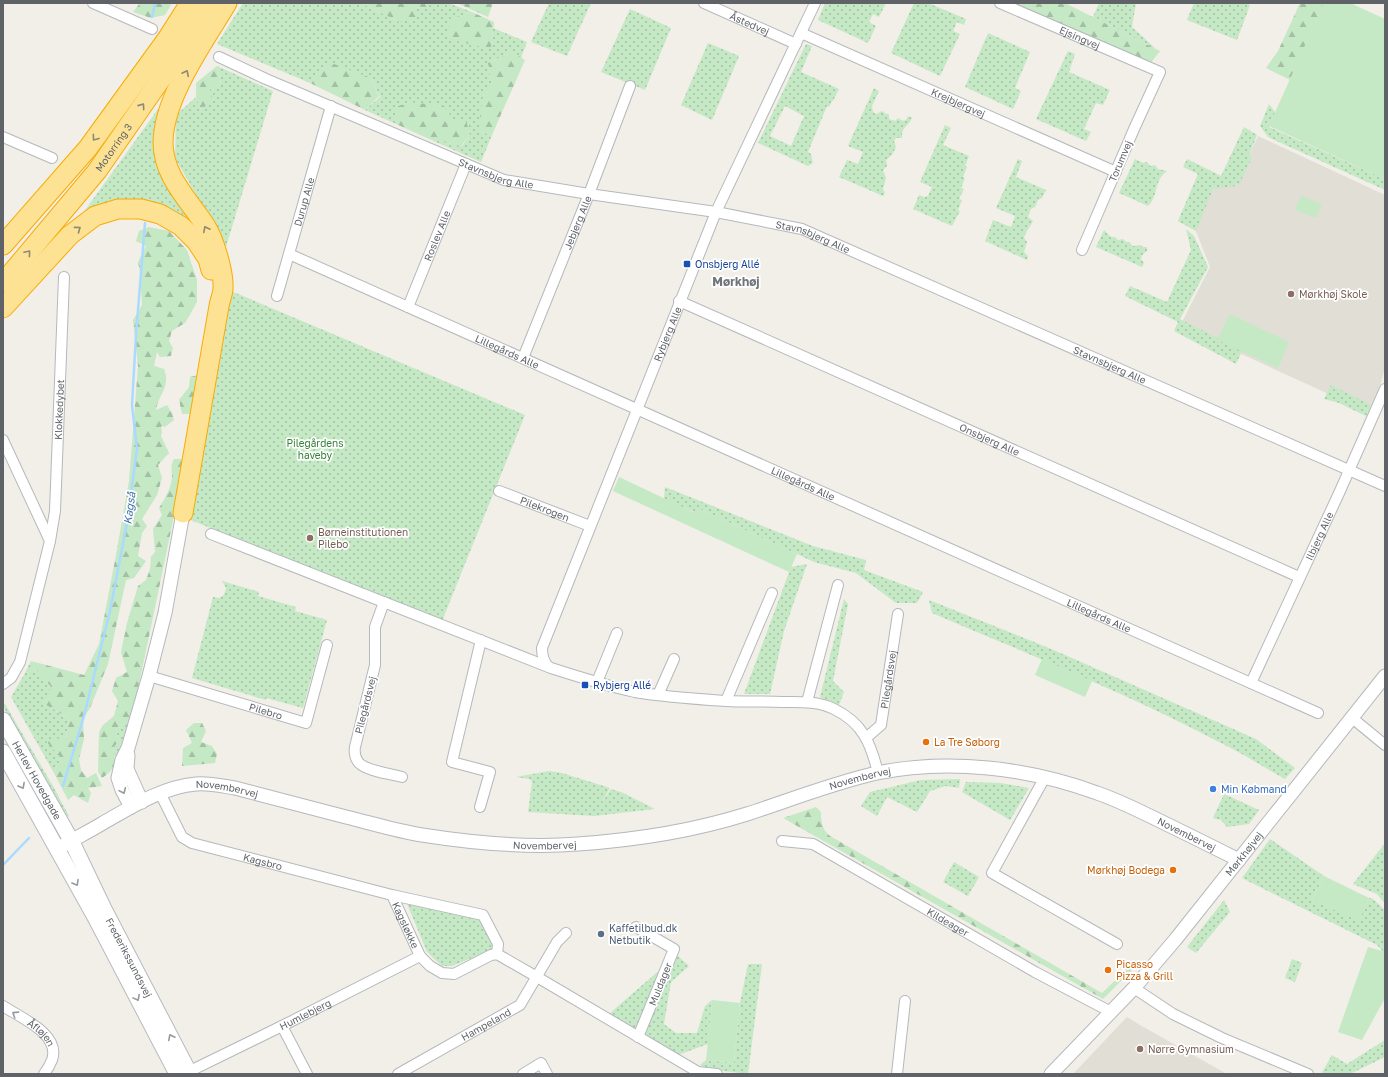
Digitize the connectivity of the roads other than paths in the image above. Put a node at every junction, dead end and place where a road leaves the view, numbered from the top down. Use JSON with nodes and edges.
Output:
{"nodes":[{"id":1,"x":93,"y":3,"type":"edge"},
{"id":2,"x":190,"y":3,"type":"edge"},
{"id":3,"x":211,"y":3,"type":"edge"},
{"id":4,"x":227,"y":3,"type":"edge"},
{"id":5,"x":704,"y":3,"type":"edge"},
{"id":6,"x":815,"y":3,"type":"edge"},
{"id":7,"x":1000,"y":3,"type":"edge"},
{"id":8,"x":152,"y":29,"type":"dead end"},
{"id":9,"x":801,"y":33,"type":"junction"},
{"id":10,"x":796,"y":44,"type":"junction"},
{"id":11,"x":219,"y":57,"type":"dead end"},
{"id":12,"x":1160,"y":72,"type":"joint"},
{"id":13,"x":630,"y":86,"type":"dead end"},
{"id":14,"x":331,"y":106,"type":"junction"},
{"id":15,"x":3,"y":137,"type":"edge"},
{"id":16,"x":52,"y":158,"type":"dead end"},
{"id":17,"x":466,"y":164,"type":"junction"},
{"id":18,"x":1116,"y":172,"type":"junction"},
{"id":19,"x":589,"y":194,"type":"junction"},
{"id":20,"x":716,"y":212,"type":"junction"},
{"id":21,"x":3,"y":245,"type":"edge"},
{"id":22,"x":1082,"y":250,"type":"dead end"},
{"id":23,"x":289,"y":254,"type":"junction"},
{"id":24,"x":64,"y":277,"type":"dead end"},
{"id":25,"x":3,"y":283,"type":"edge"},
{"id":26,"x":276,"y":296,"type":"dead end"},
{"id":27,"x":679,"y":301,"type":"junction"},
{"id":28,"x":219,"y":306,"type":"junction"},
{"id":29,"x":408,"y":307,"type":"junction"},
{"id":30,"x":3,"y":308,"type":"edge"},
{"id":31,"x":523,"y":358,"type":"junction"},
{"id":32,"x":1385,"y":389,"type":"edge"},
{"id":33,"x":637,"y":409,"type":"junction"},
{"id":34,"x":3,"y":440,"type":"edge"},
{"id":35,"x":1349,"y":471,"type":"junction"},
{"id":36,"x":1385,"y":486,"type":"edge"},
{"id":37,"x":499,"y":491,"type":"dead end"},
{"id":38,"x":183,"y":513,"type":"joint"},
{"id":39,"x":590,"y":526,"type":"junction"},
{"id":40,"x":211,"y":534,"type":"dead end"},
{"id":41,"x":50,"y":540,"type":"junction"},
{"id":42,"x":1299,"y":577,"type":"junction"},
{"id":43,"x":838,"y":585,"type":"dead end"},
{"id":44,"x":772,"y":594,"type":"dead end"},
{"id":45,"x":384,"y":602,"type":"junction"},
{"id":46,"x":898,"y":614,"type":"dead end"},
{"id":47,"x":617,"y":633,"type":"dead end"},
{"id":48,"x":481,"y":640,"type":"junction"},
{"id":49,"x":327,"y":645,"type":"dead end"},
{"id":50,"x":674,"y":659,"type":"dead end"},
{"id":51,"x":551,"y":668,"type":"junction"},
{"id":52,"x":149,"y":676,"type":"junction"},
{"id":53,"x":1385,"y":676,"type":"edge"},
{"id":54,"x":597,"y":682,"type":"junction"},
{"id":55,"x":1251,"y":683,"type":"junction"},
{"id":56,"x":3,"y":684,"type":"edge"},
{"id":57,"x":658,"y":695,"type":"junction"},
{"id":58,"x":726,"y":701,"type":"junction"},
{"id":59,"x":807,"y":702,"type":"junction"},
{"id":60,"x":1318,"y":713,"type":"dead end"},
{"id":61,"x":1351,"y":717,"type":"junction"},
{"id":62,"x":3,"y":720,"type":"edge"},
{"id":63,"x":866,"y":738,"type":"junction"},
{"id":64,"x":1385,"y":745,"type":"edge"},
{"id":65,"x":3,"y":752,"type":"edge"},
{"id":66,"x":878,"y":773,"type":"junction"},
{"id":67,"x":402,"y":777,"type":"dead end"},
{"id":68,"x":1044,"y":777,"type":"junction"},
{"id":69,"x":160,"y":793,"type":"junction"},
{"id":70,"x":137,"y":805,"type":"junction"},
{"id":71,"x":480,"y":806,"type":"dead end"},
{"id":72,"x":71,"y":840,"type":"junction"},
{"id":73,"x":782,"y":841,"type":"dead end"},
{"id":74,"x":57,"y":849,"type":"junction"},
{"id":75,"x":1239,"y":860,"type":"junction"},
{"id":76,"x":392,"y":895,"type":"junction"},
{"id":77,"x":636,"y":927,"type":"dead end"},
{"id":78,"x":566,"y":934,"type":"dead end"},
{"id":79,"x":1117,"y":944,"type":"dead end"},
{"id":80,"x":497,"y":954,"type":"junction"},
{"id":81,"x":420,"y":956,"type":"junction"},
{"id":82,"x":537,"y":976,"type":"junction"},
{"id":83,"x":1134,"y":988,"type":"junction"},
{"id":84,"x":905,"y":1000,"type":"dead end"},
{"id":85,"x":3,"y":1006,"type":"edge"},
{"id":86,"x":1111,"y":1012,"type":"junction"},
{"id":87,"x":282,"y":1026,"type":"junction"},
{"id":88,"x":638,"y":1036,"type":"junction"},
{"id":89,"x":185,"y":1073,"type":"edge"},
{"id":90,"x":44,"y":1074,"type":"edge"},
{"id":91,"x":307,"y":1074,"type":"edge"},
{"id":92,"x":398,"y":1074,"type":"edge"},
{"id":93,"x":523,"y":1074,"type":"edge"},
{"id":94,"x":547,"y":1074,"type":"edge"},
{"id":95,"x":717,"y":1074,"type":"edge"},
{"id":96,"x":897,"y":1074,"type":"edge"},
{"id":97,"x":1052,"y":1074,"type":"edge"},
{"id":98,"x":1308,"y":1074,"type":"edge"}],
"edges":[{"from":1,"to":8,"type":"street"},
{"from":2,"to":21,"type":"highway","name":"Motorring 3","one_way":true},
{"from":25,"to":3,"type":"highway","name":"Motorring 3","one_way":true},
{"from":28,"to":4,"type":"highway","one_way":true},
{"from":5,"to":10,"type":"street","name":"Åstedvej"},
{"from":6,"to":9,"type":"street","name":"Rybjerg Alle"},
{"from":7,"to":12,"type":"street","name":"Ejsingvej"},
{"from":9,"to":10,"type":"street","name":"Rybjerg Alle"},
{"from":9,"to":18,"type":"street","name":"Krejbjergvej"},
{"from":10,"to":20,"type":"street","name":"Rybjerg Alle"},
{"from":11,"to":14,"type":"street","name":"Stavnsbjerg Alle"},
{"from":12,"to":18,"type":"street","name":"Torumvej"},
{"from":13,"to":19,"type":"street","name":"Jebjerg Alle"},
{"from":14,"to":17,"type":"street","name":"Stavnsbjerg Alle"},
{"from":14,"to":23,"type":"street","name":"Durup Alle"},
{"from":15,"to":16,"type":"street"},
{"from":17,"to":19,"type":"street","name":"Stavnsbjerg Alle"},
{"from":17,"to":29,"type":"street","name":"Roslev Alle"},
{"from":18,"to":22,"type":"street","name":"Torumvej"},
{"from":19,"to":20,"type":"street","name":"Stavnsbjerg Alle"},
{"from":19,"to":31,"type":"street","name":"Jebjerg Alle"},
{"from":20,"to":27,"type":"street","name":"Rybjerg Alle"},
{"from":20,"to":35,"type":"street","name":"Stavnsbjerg Alle"},
{"from":23,"to":26,"type":"street","name":"Durup Alle"},
{"from":23,"to":29,"type":"street","name":"Lillegårds Alle"},
{"from":24,"to":41,"type":"street","name":"Klokkedybet"},
{"from":27,"to":33,"type":"street","name":"Rybjerg Alle"},
{"from":27,"to":42,"type":"street","name":"Onsbjerg Alle"},
{"from":30,"to":28,"type":"highway","one_way":true},
{"from":28,"to":38,"type":"highway"},
{"from":29,"to":31,"type":"street","name":"Lillegårds Alle"},
{"from":31,"to":33,"type":"street","name":"Lillegårds Alle"},
{"from":32,"to":35,"type":"street","name":"Ilbjerg Alle"},
{"from":33,"to":39,"type":"street","name":"Rybjerg Alle"},
{"from":33,"to":55,"type":"street","name":"Lillegårds Alle"},
{"from":34,"to":41,"type":"street"},
{"from":35,"to":36,"type":"street","name":"Stavnsbjerg Alle"},
{"from":35,"to":42,"type":"street","name":"Ilbjerg Alle"},
{"from":37,"to":39,"type":"street","name":"Pilekrogen"},
{"from":38,"to":52,"type":"street"},
{"from":39,"to":51,"type":"street","name":"Rybjerg Alle"},
{"from":40,"to":45,"type":"street"},
{"from":41,"to":56,"type":"street","name":"Klokkedybet"},
{"from":42,"to":55,"type":"street","name":"Ilbjerg Alle"},
{"from":43,"to":59,"type":"street"},
{"from":44,"to":58,"type":"street"},
{"from":45,"to":48,"type":"street"},
{"from":45,"to":67,"type":"street","name":"Pilegårdsvej"},
{"from":46,"to":63,"type":"street","name":"Pilegårdsvej"},
{"from":47,"to":54,"type":"street"},
{"from":48,"to":51,"type":"street"},
{"from":48,"to":71,"type":"street"},
{"from":49,"to":52,"type":"street","name":"Pilebro"},
{"from":50,"to":57,"type":"street"},
{"from":51,"to":54,"type":"street"},
{"from":52,"to":70,"type":"street"},
{"from":53,"to":61,"type":"street","name":"Mørkhøjvej"},
{"from":54,"to":57,"type":"street"},
{"from":55,"to":60,"type":"street","name":"Lillegårds Alle"},
{"from":57,"to":58,"type":"street"},
{"from":58,"to":59,"type":"street"},
{"from":59,"to":63,"type":"street"},
{"from":61,"to":64,"type":"street"},
{"from":61,"to":75,"type":"street","name":"Mørkhøjvej"},
{"from":62,"to":72,"type":"main road","name":"Herlev Hovedgade"},
{"from":63,"to":66,"type":"street"},
{"from":65,"to":74,"type":"main road","name":"Herlev Hovedgade","one_way":true},
{"from":66,"to":68,"type":"street","name":"Novembervej"},
{"from":66,"to":69,"type":"street","name":"Novembervej"},
{"from":68,"to":75,"type":"street","name":"Novembervej"},
{"from":68,"to":79,"type":"street"},
{"from":69,"to":70,"type":"street","name":"Novembervej"},
{"from":69,"to":76,"type":"street","name":"Kagsbro"},
{"from":70,"to":72,"type":"street","name":"Novembervej"},
{"from":72,"to":74,"type":"street","name":"Novembervej"},
{"from":89,"to":72,"type":"main road","name":"Frederikssundsvej","one_way":true},
{"from":73,"to":86,"type":"street","name":"Kildeager"},
{"from":74,"to":89,"type":"main road","name":"Frederikssundsvej","one_way":true},
{"from":75,"to":83,"type":"street","name":"Mørkhøjvej"},
{"from":76,"to":80,"type":"street","name":"Kagsløkke"},
{"from":76,"to":81,"type":"street","name":"Kagsløkke"},
{"from":77,"to":88,"type":"street","name":"Muldager"},
{"from":78,"to":82,"type":"street","name":"Hampeland"},
{"from":80,"to":81,"type":"street","name":"Kagsløkke"},
{"from":80,"to":82,"type":"street"},
{"from":81,"to":87,"type":"street","name":"Humlebjerg"},
{"from":82,"to":88,"type":"street"},
{"from":82,"to":92,"type":"street","name":"Hampeland"},
{"from":83,"to":86,"type":"street","name":"Mørkhøjvej"},
{"from":83,"to":98,"type":"street"},
{"from":84,"to":96,"type":"street"},
{"from":90,"to":85,"type":"street","name":"Åfløjen","one_way":true},
{"from":86,"to":97,"type":"street","name":"Mørkhøjvej"},
{"from":87,"to":89,"type":"street","name":"Humlebjerg"},
{"from":87,"to":91,"type":"street"},
{"from":88,"to":95,"type":"street"},
{"from":93,"to":94,"type":"street"}]}
